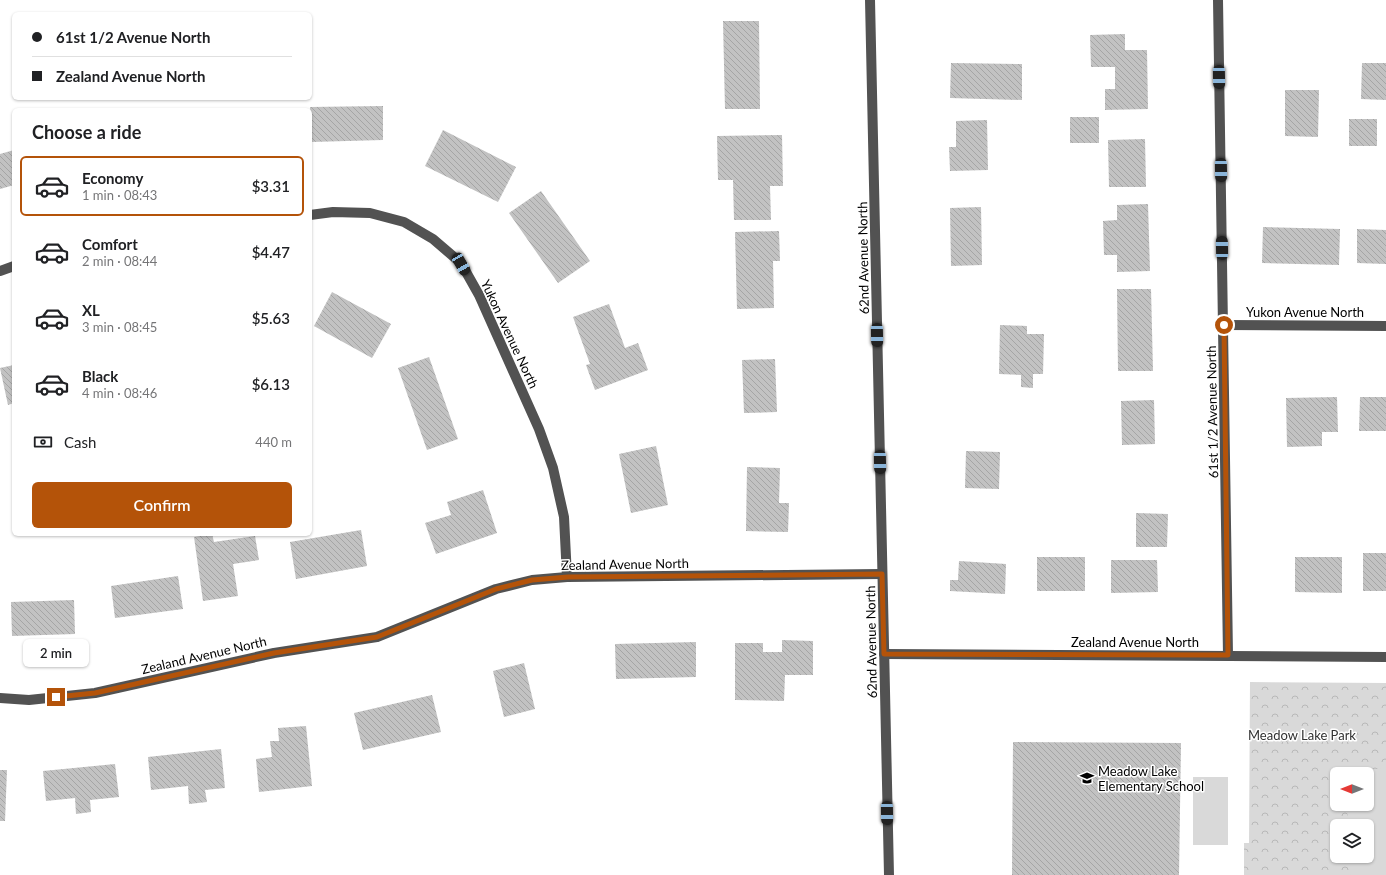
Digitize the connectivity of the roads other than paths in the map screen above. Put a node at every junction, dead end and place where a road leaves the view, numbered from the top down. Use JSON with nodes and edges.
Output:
{"nodes":[{"id":1,"x":870,"y":0,"type":"edge"},
{"id":2,"x":1218,"y":0,"type":"edge"},
{"id":3,"x":312,"y":215,"type":"edge"},
{"id":4,"x":12,"y":267,"type":"edge"},
{"id":5,"x":0,"y":271,"type":"edge"},
{"id":6,"x":1224,"y":325,"type":"junction"},
{"id":7,"x":1386,"y":326,"type":"edge"},
{"id":8,"x":882,"y":574,"type":"junction"},
{"id":9,"x":568,"y":577,"type":"junction"},
{"id":10,"x":884,"y":654,"type":"junction"},
{"id":11,"x":1228,"y":655,"type":"junction"},
{"id":12,"x":1386,"y":657,"type":"edge"},
{"id":13,"x":0,"y":698,"type":"edge"},
{"id":14,"x":889,"y":875,"type":"edge"}],
"edges":[{"from":1,"to":8,"type":"street","name":"62nd Avenue North"},
{"from":2,"to":6,"type":"street","name":"61st 1/2 Avenue North"},
{"from":3,"to":9,"type":"street","name":"Yukon Avenue North"},
{"from":4,"to":5,"type":"street"},
{"from":6,"to":7,"type":"street","name":"Yukon Avenue North"},
{"from":6,"to":11,"type":"street","name":"61st 1/2 Avenue North"},
{"from":8,"to":9,"type":"street","name":"Zealand Avenue North"},
{"from":8,"to":10,"type":"street","name":"62nd Avenue North"},
{"from":9,"to":13,"type":"street","name":"Zealand Avenue North"},
{"from":10,"to":11,"type":"street","name":"Zealand Avenue North"},
{"from":10,"to":14,"type":"street","name":"62nd Avenue North"},
{"from":11,"to":12,"type":"street","name":"Zealand Avenue North"}]}
